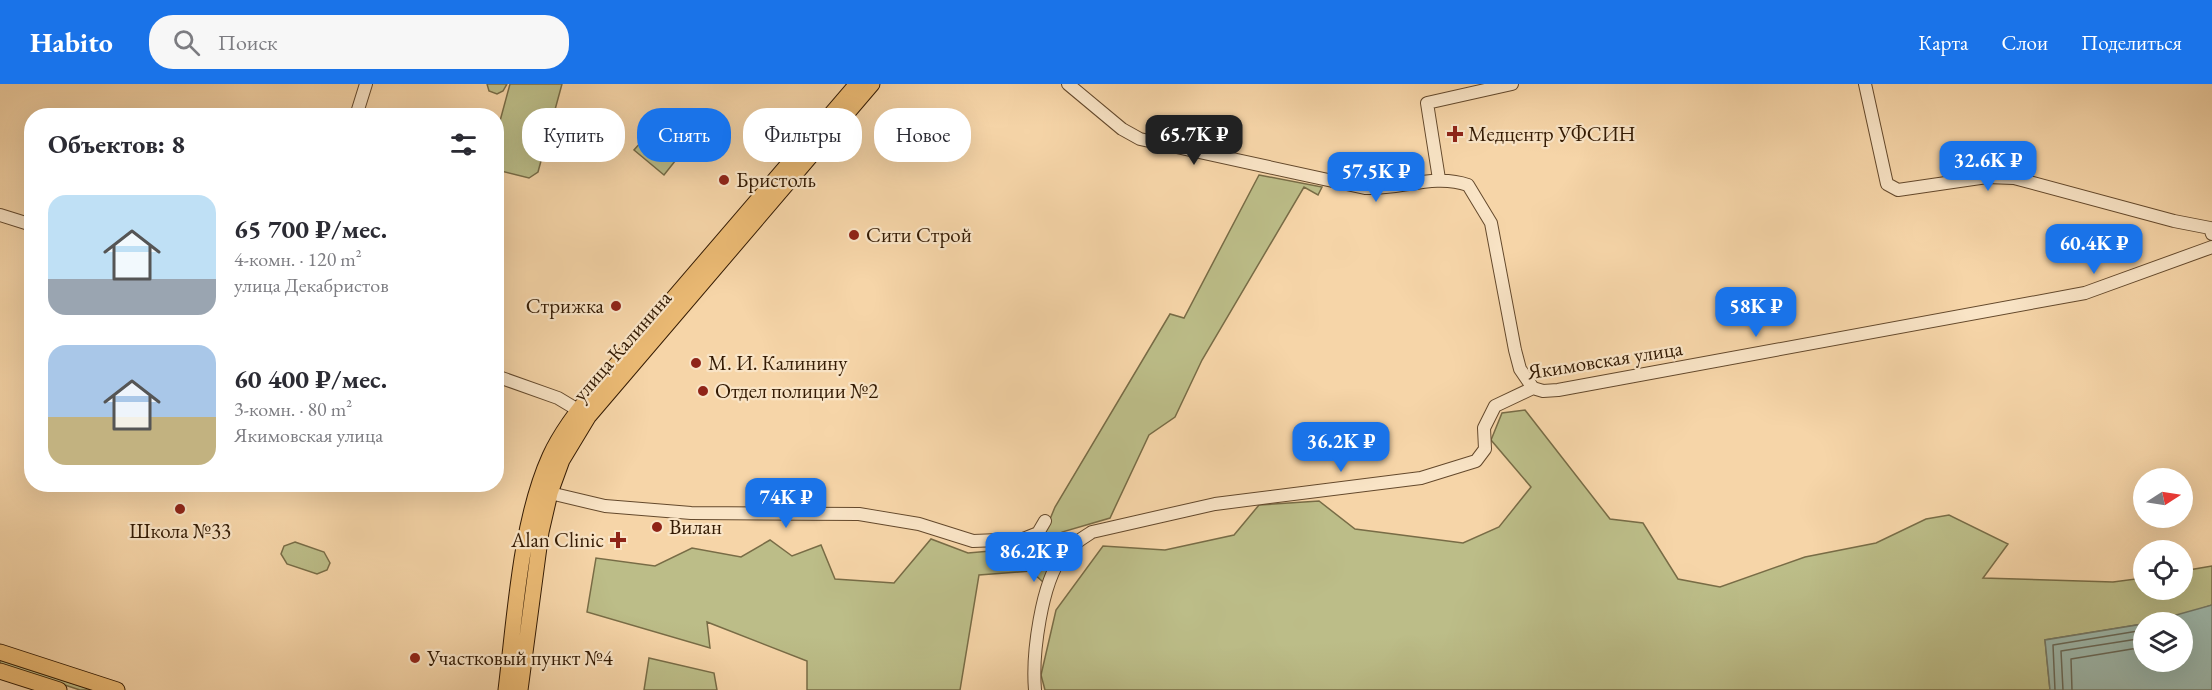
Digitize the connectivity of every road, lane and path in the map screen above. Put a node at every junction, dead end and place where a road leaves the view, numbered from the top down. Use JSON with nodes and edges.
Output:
{"nodes":[{"id":1,"x":366,"y":84,"type":"edge"},
{"id":2,"x":857,"y":84,"type":"edge"},
{"id":3,"x":872,"y":84,"type":"edge"},
{"id":4,"x":1068,"y":84,"type":"edge"},
{"id":5,"x":1512,"y":84,"type":"edge"},
{"id":6,"x":1865,"y":84,"type":"edge"},
{"id":7,"x":358,"y":108,"type":"edge"},
{"id":8,"x":1439,"y":179,"type":"junction"},
{"id":9,"x":0,"y":215,"type":"edge"},
{"id":10,"x":24,"y":222,"type":"edge"},
{"id":11,"x":2212,"y":234,"type":"edge"},
{"id":12,"x":2212,"y":247,"type":"edge"},
{"id":13,"x":504,"y":379,"type":"edge"},
{"id":14,"x":1533,"y":388,"type":"junction"},
{"id":15,"x":583,"y":414,"type":"junction"},
{"id":16,"x":550,"y":493,"type":"junction"},
{"id":17,"x":1045,"y":521,"type":"dead end"},
{"id":18,"x":0,"y":652,"type":"edge"},
{"id":19,"x":0,"y":671,"type":"edge"},
{"id":20,"x":58,"y":690,"type":"edge"},
{"id":21,"x":117,"y":690,"type":"edge"},
{"id":22,"x":506,"y":690,"type":"edge"},
{"id":23,"x":520,"y":690,"type":"edge"},
{"id":24,"x":1035,"y":690,"type":"edge"}],
"edges":[{"from":1,"to":7,"type":"street"},
{"from":2,"to":15,"type":"main road","name":"улица Калинина"},
{"from":3,"to":15,"type":"main road","name":"улица Калинина"},
{"from":4,"to":8,"type":"street"},
{"from":5,"to":8,"type":"street"},
{"from":6,"to":11,"type":"street"},
{"from":8,"to":14,"type":"street"},
{"from":9,"to":10,"type":"street"},
{"from":12,"to":14,"type":"street","name":"Якимовская улица"},
{"from":13,"to":15,"type":"street"},
{"from":14,"to":24,"type":"street","name":"Якимовская улица"},
{"from":15,"to":16,"type":"main road","name":"улица Калинина"},
{"from":15,"to":22,"type":"main road","name":"улица Калинина"},
{"from":16,"to":17,"type":"street"},
{"from":16,"to":23,"type":"main road","name":"улица Калинина"},
{"from":18,"to":21,"type":"main road"},
{"from":19,"to":20,"type":"main road"}]}
